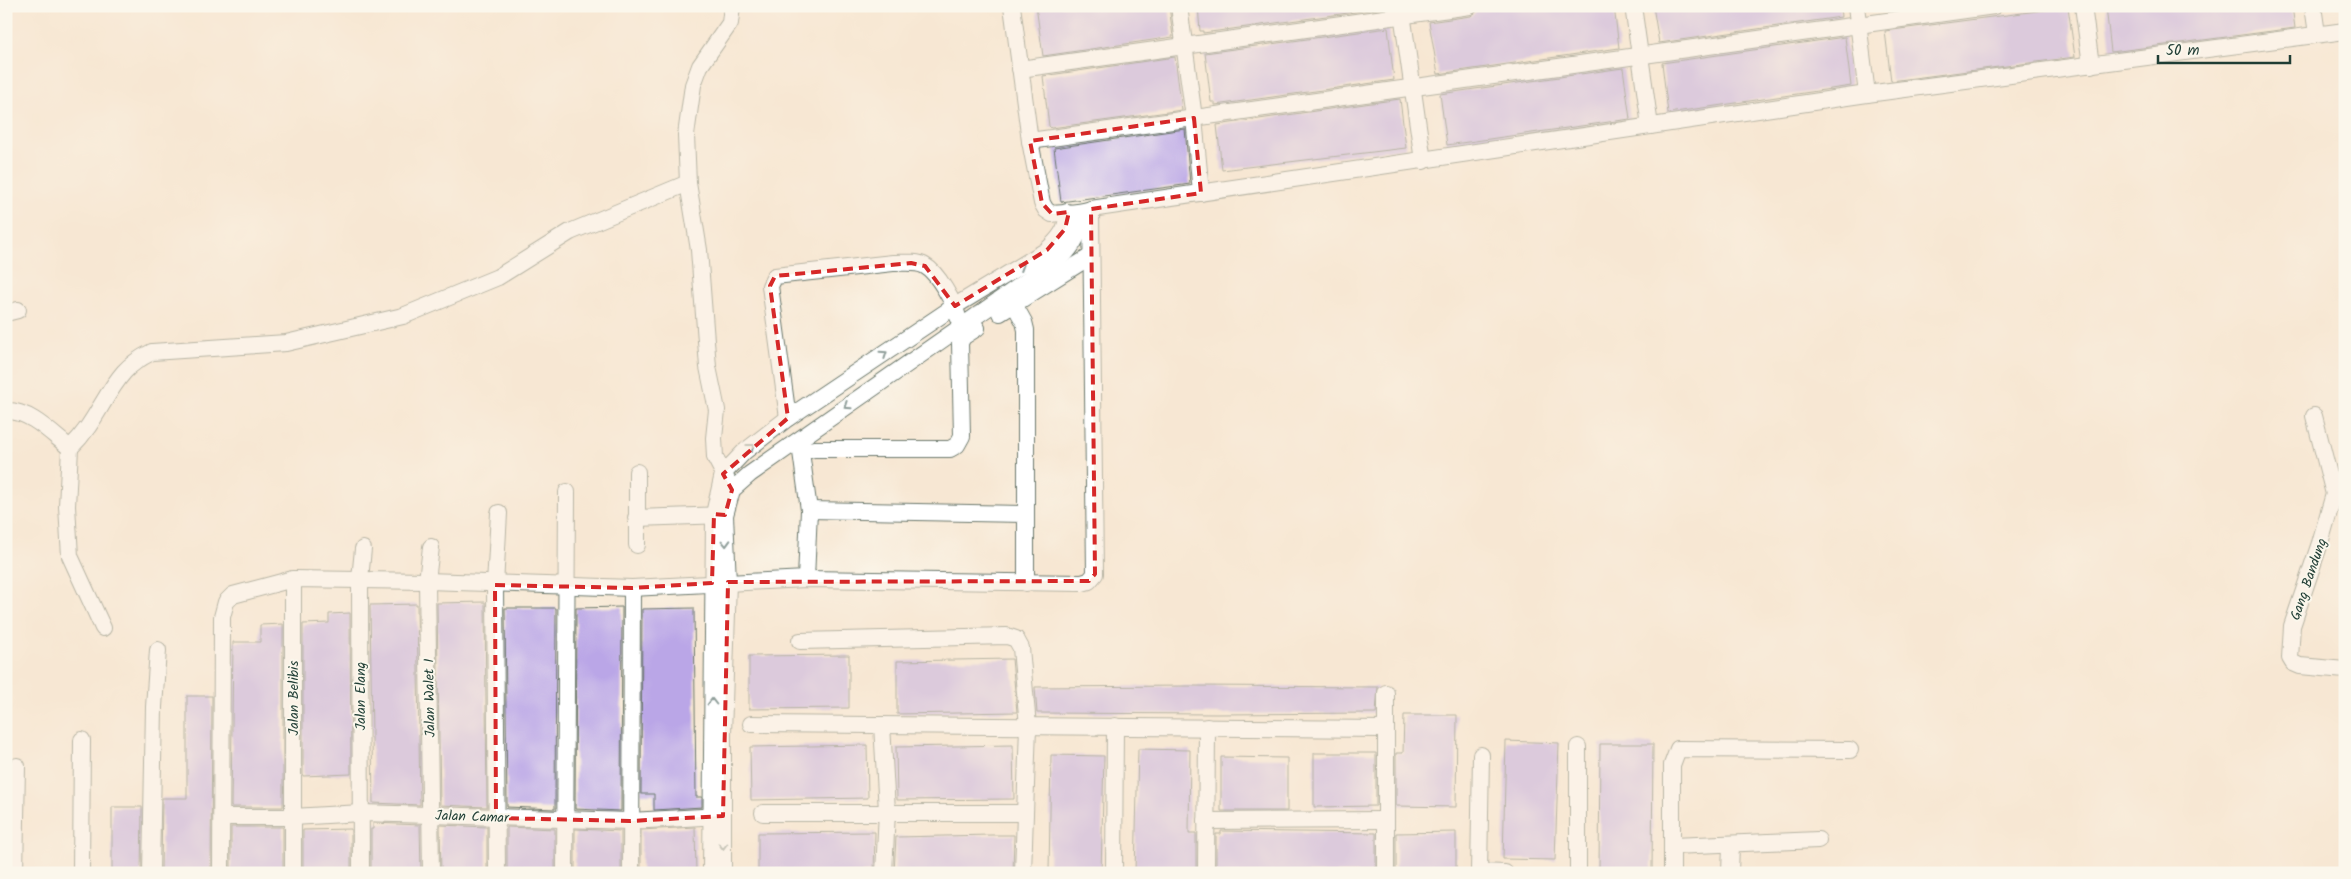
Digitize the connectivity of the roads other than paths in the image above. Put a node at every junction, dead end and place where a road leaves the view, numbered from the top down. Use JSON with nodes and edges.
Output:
{"nodes":[{"id":1,"x":732,"y":6,"type":"edge"},
{"id":2,"x":1012,"y":6,"type":"edge"},
{"id":3,"x":1179,"y":6,"type":"edge"},
{"id":4,"x":1470,"y":6,"type":"edge"},
{"id":5,"x":1633,"y":6,"type":"edge"},
{"id":6,"x":1856,"y":6,"type":"edge"},
{"id":7,"x":1994,"y":6,"type":"edge"},
{"id":8,"x":2083,"y":6,"type":"edge"},
{"id":9,"x":2313,"y":6,"type":"edge"},
{"id":10,"x":1402,"y":11,"type":"edge"},
{"id":11,"x":1858,"y":25,"type":"junction"},
{"id":12,"x":2345,"y":31,"type":"edge"},
{"id":13,"x":2317,"y":34,"type":"junction"},
{"id":14,"x":1184,"y":46,"type":"junction"},
{"id":15,"x":1641,"y":56,"type":"junction"},
{"id":16,"x":2091,"y":65,"type":"junction"},
{"id":17,"x":1020,"y":69,"type":"junction"},
{"id":18,"x":1413,"y":88,"type":"junction"},
{"id":19,"x":1867,"y":94,"type":"junction"},
{"id":20,"x":1194,"y":118,"type":"junction"},
{"id":21,"x":1650,"y":126,"type":"junction"},
{"id":22,"x":1030,"y":141,"type":"junction"},
{"id":23,"x":1423,"y":161,"type":"junction"},
{"id":24,"x":688,"y":183,"type":"junction"},
{"id":25,"x":1201,"y":192,"type":"junction"},
{"id":26,"x":1079,"y":212,"type":"junction"},
{"id":27,"x":1091,"y":256,"type":"junction"},
{"id":28,"x":1014,"y":304,"type":"junction"},
{"id":29,"x":955,"y":306,"type":"junction"},
{"id":30,"x":965,"y":331,"type":"junction"},
{"id":31,"x":6,"y":411,"type":"edge"},
{"id":32,"x":2314,"y":416,"type":"dead end"},
{"id":33,"x":788,"y":418,"type":"junction"},
{"id":34,"x":799,"y":446,"type":"junction"},
{"id":35,"x":70,"y":448,"type":"junction"},
{"id":36,"x":637,"y":472,"type":"dead end"},
{"id":37,"x":723,"y":474,"type":"junction"},
{"id":38,"x":732,"y":490,"type":"junction"},
{"id":39,"x":568,"y":492,"type":"dead end"},
{"id":40,"x":2339,"y":493,"type":"edge"},
{"id":41,"x":808,"y":510,"type":"junction"},
{"id":42,"x":499,"y":513,"type":"dead end"},
{"id":43,"x":1025,"y":514,"type":"junction"},
{"id":44,"x":719,"y":515,"type":"junction"},
{"id":45,"x":636,"y":518,"type":"junction"},
{"id":46,"x":637,"y":545,"type":"dead end"},
{"id":47,"x":431,"y":547,"type":"dead end"},
{"id":48,"x":363,"y":549,"type":"dead end"},
{"id":49,"x":293,"y":579,"type":"junction"},
{"id":50,"x":360,"y":579,"type":"junction"},
{"id":51,"x":806,"y":579,"type":"junction"},
{"id":52,"x":427,"y":581,"type":"junction"},
{"id":53,"x":720,"y":583,"type":"junction"},
{"id":54,"x":1026,"y":583,"type":"junction"},
{"id":55,"x":495,"y":585,"type":"junction"},
{"id":56,"x":568,"y":585,"type":"junction"},
{"id":57,"x":632,"y":588,"type":"junction"},
{"id":58,"x":103,"y":628,"type":"dead end"},
{"id":59,"x":800,"y":641,"type":"dead end"},
{"id":60,"x":158,"y":650,"type":"dead end"},
{"id":61,"x":2345,"y":670,"type":"edge"},
{"id":62,"x":1386,"y":693,"type":"dead end"},
{"id":63,"x":751,"y":724,"type":"dead end"},
{"id":64,"x":882,"y":725,"type":"junction"},
{"id":65,"x":1028,"y":726,"type":"junction"},
{"id":66,"x":1115,"y":726,"type":"junction"},
{"id":67,"x":1207,"y":726,"type":"junction"},
{"id":68,"x":1386,"y":729,"type":"junction"},
{"id":69,"x":82,"y":740,"type":"dead end"},
{"id":70,"x":1578,"y":747,"type":"dead end"},
{"id":71,"x":1850,"y":750,"type":"dead end"},
{"id":72,"x":1481,"y":755,"type":"dead end"},
{"id":73,"x":17,"y":766,"type":"dead end"},
{"id":74,"x":887,"y":811,"type":"junction"},
{"id":75,"x":763,"y":812,"type":"dead end"},
{"id":76,"x":361,"y":813,"type":"junction"},
{"id":77,"x":1025,"y":813,"type":"junction"},
{"id":78,"x":430,"y":814,"type":"junction"},
{"id":79,"x":717,"y":816,"type":"junction"},
{"id":80,"x":222,"y":817,"type":"junction"},
{"id":81,"x":293,"y":817,"type":"junction"},
{"id":82,"x":496,"y":818,"type":"junction"},
{"id":83,"x":565,"y":818,"type":"junction"},
{"id":84,"x":1386,"y":820,"type":"junction"},
{"id":85,"x":630,"y":821,"type":"junction"},
{"id":86,"x":1206,"y":821,"type":"junction"},
{"id":87,"x":1818,"y":840,"type":"dead end"},
{"id":88,"x":1731,"y":845,"type":"junction"},
{"id":89,"x":1672,"y":846,"type":"junction"},
{"id":90,"x":1479,"y":872,"type":"edge"},
{"id":91,"x":15,"y":873,"type":"edge"},
{"id":92,"x":81,"y":873,"type":"edge"},
{"id":93,"x":151,"y":873,"type":"edge"},
{"id":94,"x":221,"y":873,"type":"edge"},
{"id":95,"x":293,"y":873,"type":"edge"},
{"id":96,"x":361,"y":873,"type":"edge"},
{"id":97,"x":431,"y":873,"type":"edge"},
{"id":98,"x":497,"y":873,"type":"edge"},
{"id":99,"x":565,"y":873,"type":"edge"},
{"id":100,"x":631,"y":873,"type":"edge"},
{"id":101,"x":711,"y":873,"type":"edge"},
{"id":102,"x":723,"y":873,"type":"edge"},
{"id":103,"x":884,"y":873,"type":"edge"},
{"id":104,"x":1023,"y":873,"type":"edge"},
{"id":105,"x":1114,"y":873,"type":"edge"},
{"id":106,"x":1206,"y":873,"type":"edge"},
{"id":107,"x":1386,"y":873,"type":"edge"},
{"id":108,"x":1505,"y":873,"type":"edge"},
{"id":109,"x":1578,"y":873,"type":"edge"},
{"id":110,"x":1672,"y":873,"type":"edge"},
{"id":111,"x":1730,"y":873,"type":"edge"}],
"edges":[{"from":1,"to":24,"type":"street"},
{"from":2,"to":17,"type":"street"},
{"from":3,"to":14,"type":"street"},
{"from":4,"to":10,"type":"street"},
{"from":5,"to":15,"type":"street"},
{"from":6,"to":11,"type":"street"},
{"from":7,"to":11,"type":"street"},
{"from":8,"to":16,"type":"street"},
{"from":9,"to":13,"type":"street"},
{"from":10,"to":14,"type":"street"},
{"from":10,"to":18,"type":"street"},
{"from":11,"to":15,"type":"street"},
{"from":11,"to":19,"type":"street"},
{"from":12,"to":13,"type":"street"},
{"from":13,"to":16,"type":"street"},
{"from":14,"to":17,"type":"street"},
{"from":14,"to":20,"type":"street"},
{"from":15,"to":18,"type":"street"},
{"from":15,"to":21,"type":"street"},
{"from":16,"to":19,"type":"street"},
{"from":17,"to":22,"type":"street"},
{"from":18,"to":20,"type":"street"},
{"from":18,"to":23,"type":"street"},
{"from":19,"to":21,"type":"street"},
{"from":20,"to":22,"type":"street"},
{"from":20,"to":25,"type":"street"},
{"from":21,"to":23,"type":"street"},
{"from":22,"to":26,"type":"street"},
{"from":23,"to":25,"type":"street"},
{"from":24,"to":35,"type":"street"},
{"from":24,"to":37,"type":"street"},
{"from":25,"to":26,"type":"street"},
{"from":26,"to":27,"type":"street"},
{"from":29,"to":26,"type":"street","one_way":true},
{"from":26,"to":30,"type":"street"},
{"from":27,"to":28,"type":"street"},
{"from":27,"to":54,"type":"street"},
{"from":28,"to":30,"type":"street"},
{"from":28,"to":43,"type":"street"},
{"from":29,"to":30,"type":"street"},
{"from":33,"to":29,"type":"street","one_way":true},
{"from":29,"to":33,"type":"street"},
{"from":30,"to":34,"type":"street","one_way":true},
{"from":30,"to":34,"type":"street"},
{"from":31,"to":35,"type":"street"},
{"from":32,"to":40,"type":"street","name":"Gang Bandung"},
{"from":37,"to":33,"type":"street","one_way":true},
{"from":34,"to":38,"type":"street"},
{"from":34,"to":41,"type":"street"},
{"from":35,"to":58,"type":"street"},
{"from":36,"to":45,"type":"street"},
{"from":37,"to":38,"type":"street"},
{"from":37,"to":44,"type":"street"},
{"from":38,"to":44,"type":"street"},
{"from":39,"to":56,"type":"street"},
{"from":40,"to":61,"type":"street","name":"Gang Bandung"},
{"from":41,"to":43,"type":"street"},
{"from":41,"to":51,"type":"street"},
{"from":42,"to":55,"type":"street"},
{"from":43,"to":54,"type":"street"},
{"from":44,"to":45,"type":"street"},
{"from":44,"to":53,"type":"street"},
{"from":45,"to":46,"type":"street"},
{"from":47,"to":52,"type":"street","name":"Jalan Walet I"},
{"from":48,"to":50,"type":"street","name":"Jalan Elang"},
{"from":49,"to":50,"type":"street"},
{"from":49,"to":80,"type":"street"},
{"from":49,"to":81,"type":"street","name":"Jalan Belibis"},
{"from":50,"to":52,"type":"street"},
{"from":50,"to":76,"type":"street","name":"Jalan Elang"},
{"from":51,"to":53,"type":"street"},
{"from":51,"to":54,"type":"street"},
{"from":52,"to":55,"type":"street"},
{"from":52,"to":78,"type":"street","name":"Jalan Walet I"},
{"from":53,"to":57,"type":"street"},
{"from":53,"to":79,"type":"street"},
{"from":55,"to":56,"type":"street"},
{"from":55,"to":82,"type":"street"},
{"from":56,"to":57,"type":"street"},
{"from":56,"to":83,"type":"street"},
{"from":57,"to":85,"type":"street"},
{"from":59,"to":65,"type":"street"},
{"from":60,"to":93,"type":"street"},
{"from":62,"to":68,"type":"street"},
{"from":63,"to":64,"type":"street"},
{"from":64,"to":65,"type":"street"},
{"from":64,"to":74,"type":"street"},
{"from":65,"to":66,"type":"street"},
{"from":65,"to":77,"type":"street"},
{"from":66,"to":67,"type":"street"},
{"from":66,"to":105,"type":"street"},
{"from":67,"to":68,"type":"street"},
{"from":67,"to":86,"type":"street"},
{"from":68,"to":84,"type":"street"},
{"from":69,"to":92,"type":"street"},
{"from":70,"to":109,"type":"street"},
{"from":71,"to":89,"type":"street"},
{"from":72,"to":90,"type":"street"},
{"from":73,"to":91,"type":"street"},
{"from":74,"to":75,"type":"street"},
{"from":74,"to":77,"type":"street"},
{"from":74,"to":103,"type":"street"},
{"from":76,"to":78,"type":"street","name":"Jalan Camar"},
{"from":76,"to":81,"type":"street","name":"Jalan Camar"},
{"from":76,"to":96,"type":"street","name":"Jalan Elang"},
{"from":77,"to":104,"type":"street"},
{"from":78,"to":82,"type":"street","name":"Jalan Camar"},
{"from":78,"to":97,"type":"street","name":"Jalan Walet I"},
{"from":79,"to":85,"type":"street","name":"Jalan Camar"},
{"from":79,"to":101,"type":"street"},
{"from":79,"to":102,"type":"street","one_way":true},
{"from":80,"to":81,"type":"street","name":"Jalan Camar"},
{"from":80,"to":94,"type":"street"},
{"from":81,"to":95,"type":"street","name":"Jalan Belibis"},
{"from":82,"to":83,"type":"street","name":"Jalan Camar"},
{"from":82,"to":98,"type":"street"},
{"from":83,"to":85,"type":"street","name":"Jalan Camar"},
{"from":83,"to":99,"type":"street"},
{"from":84,"to":86,"type":"street"},
{"from":84,"to":107,"type":"street"},
{"from":85,"to":100,"type":"street"},
{"from":86,"to":106,"type":"street"},
{"from":87,"to":88,"type":"street"},
{"from":88,"to":89,"type":"street"},
{"from":88,"to":111,"type":"street"},
{"from":89,"to":110,"type":"street"},
{"from":90,"to":108,"type":"street"}]}
